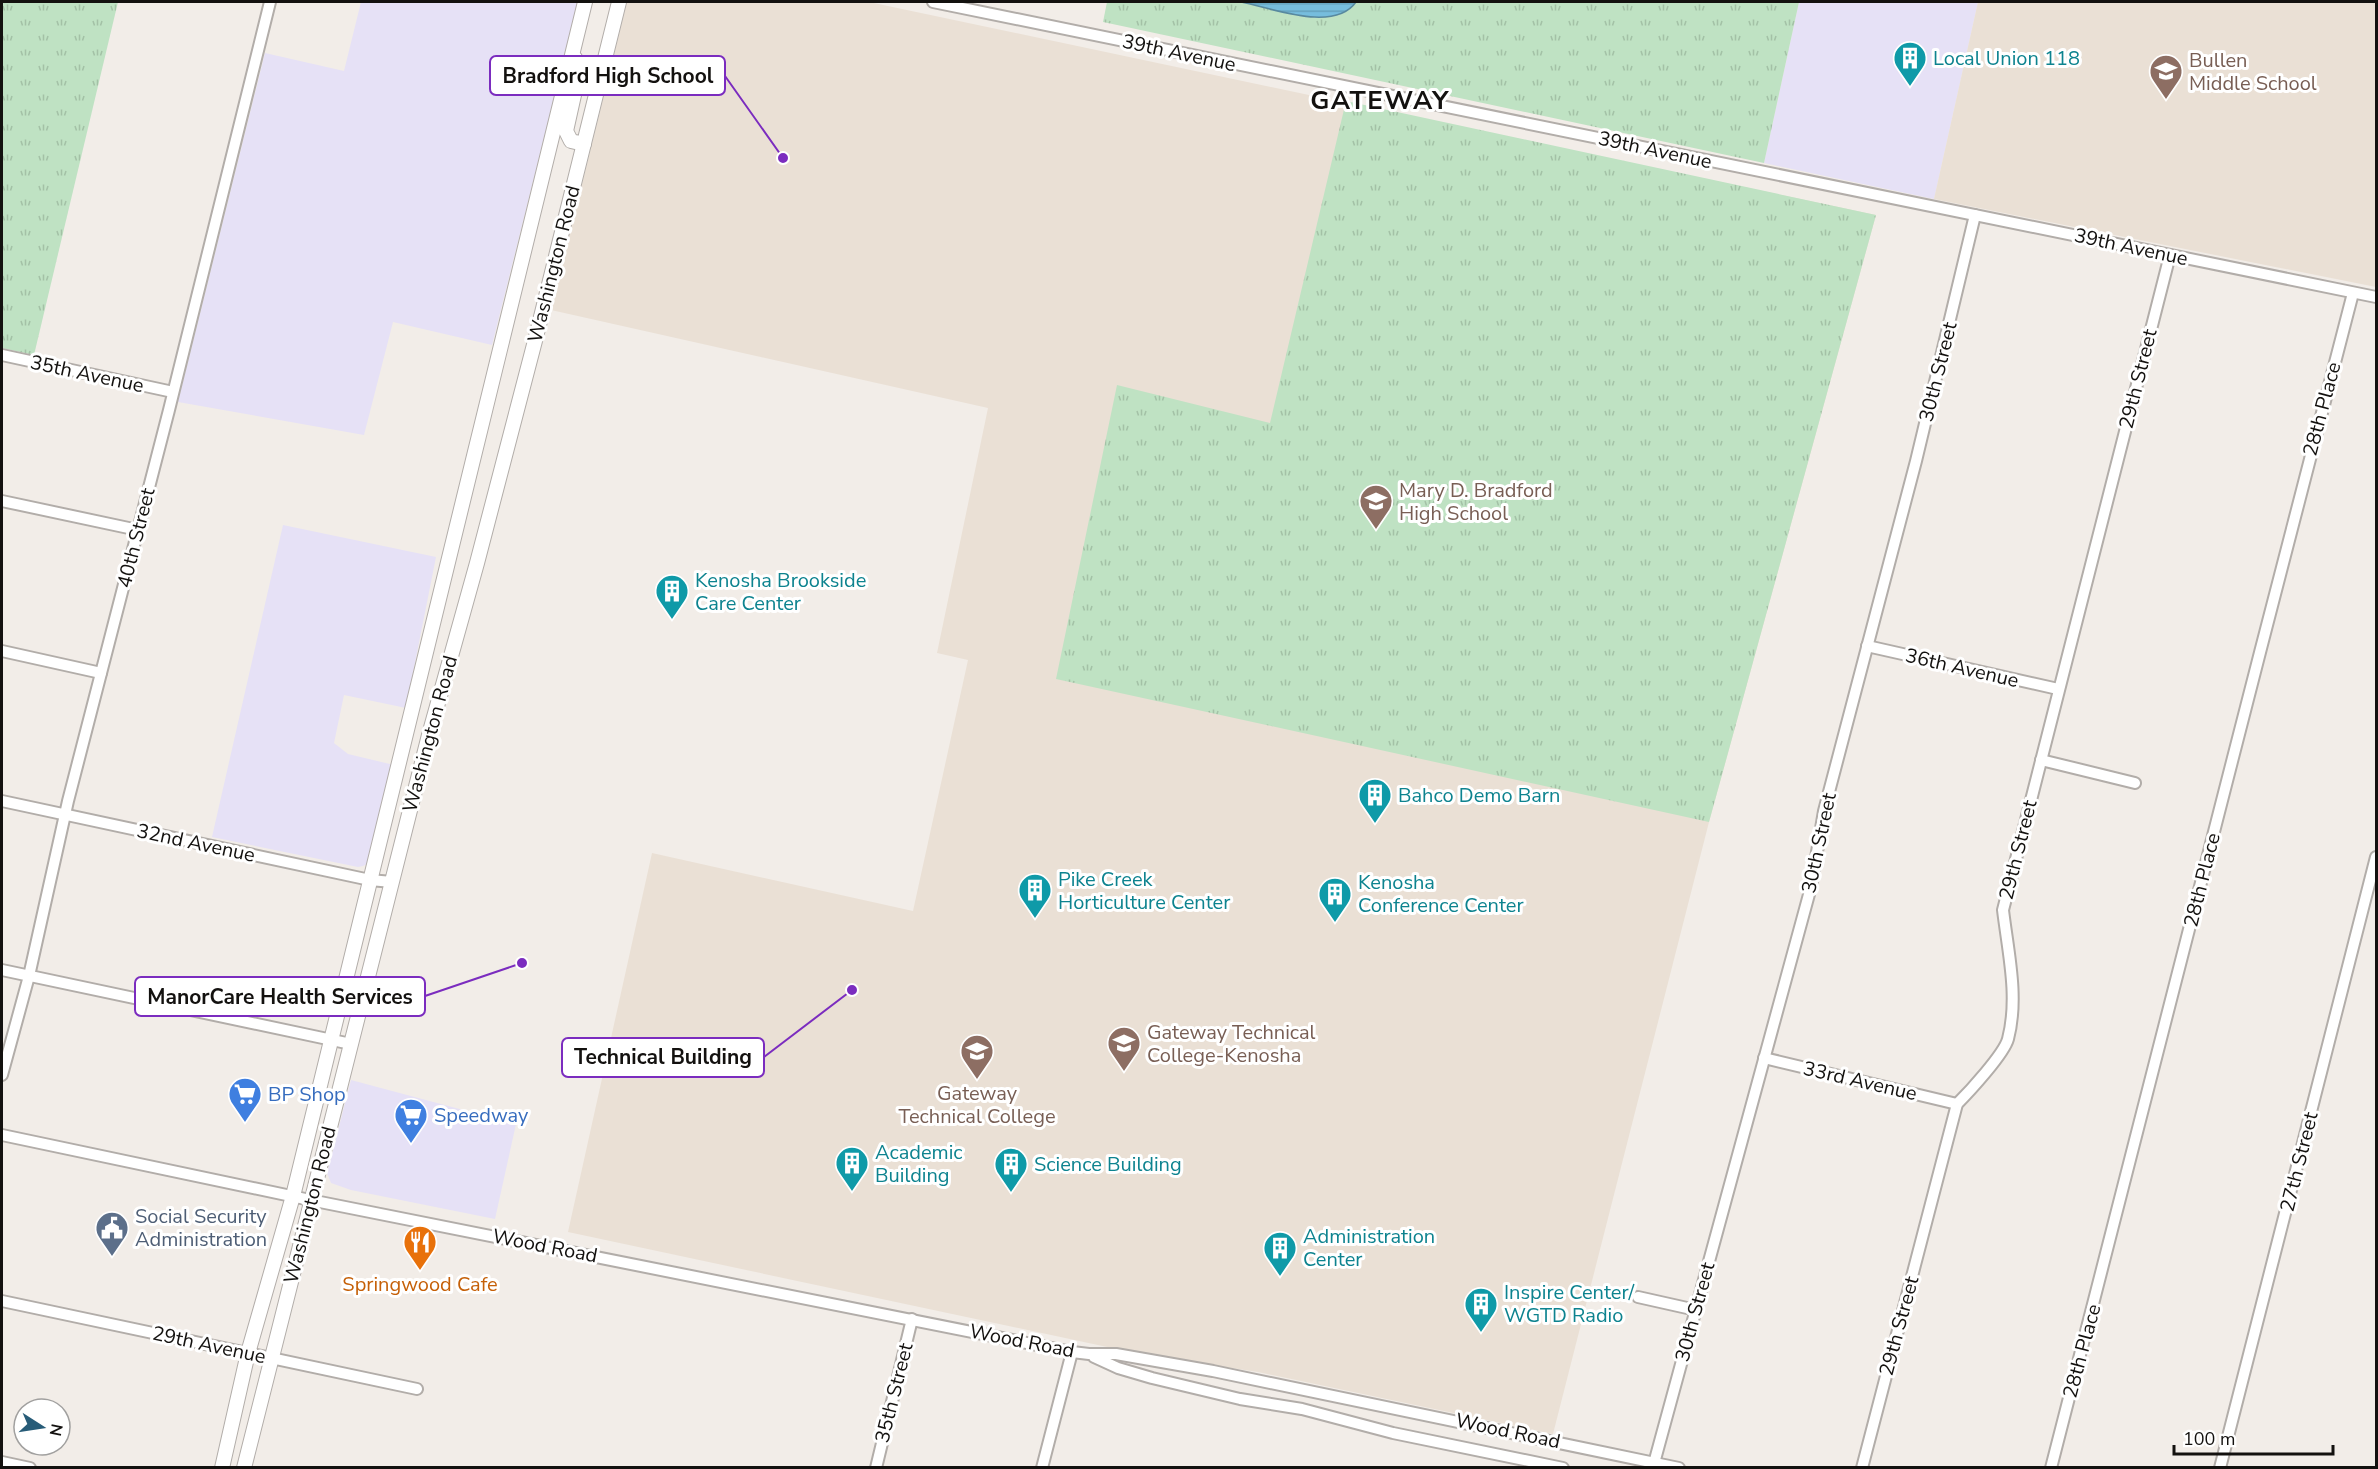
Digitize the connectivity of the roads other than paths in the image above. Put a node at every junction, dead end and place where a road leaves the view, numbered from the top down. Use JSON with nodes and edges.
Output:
{"nodes":[{"id":1,"x":270,"y":2,"type":"edge"},
{"id":2,"x":585,"y":2,"type":"edge"},
{"id":3,"x":619,"y":2,"type":"edge"},
{"id":4,"x":933,"y":2,"type":"edge"},
{"id":5,"x":574,"y":50,"type":"junction"},
{"id":6,"x":584,"y":144,"type":"junction"},
{"id":7,"x":1976,"y":215,"type":"junction"},
{"id":8,"x":2170,"y":255,"type":"junction"},
{"id":9,"x":2353,"y":292,"type":"junction"},
{"id":10,"x":2376,"y":297,"type":"edge"},
{"id":11,"x":2,"y":355,"type":"edge"},
{"id":12,"x":173,"y":392,"type":"junction"},
{"id":13,"x":2,"y":501,"type":"edge"},
{"id":14,"x":138,"y":530,"type":"junction"},
{"id":15,"x":1867,"y":646,"type":"junction"},
{"id":16,"x":2,"y":651,"type":"edge"},
{"id":17,"x":101,"y":673,"type":"junction"},
{"id":18,"x":2058,"y":689,"type":"junction"},
{"id":19,"x":2041,"y":760,"type":"junction"},
{"id":20,"x":2135,"y":783,"type":"dead end"},
{"id":21,"x":2,"y":801,"type":"edge"},
{"id":22,"x":388,"y":807,"type":"junction"},
{"id":23,"x":409,"y":811,"type":"junction"},
{"id":24,"x":65,"y":815,"type":"junction"},
{"id":25,"x":2376,"y":857,"type":"edge"},
{"id":26,"x":370,"y":880,"type":"junction"},
{"id":27,"x":392,"y":882,"type":"junction"},
{"id":28,"x":2,"y":970,"type":"edge"},
{"id":29,"x":29,"y":976,"type":"junction"},
{"id":30,"x":330,"y":1040,"type":"junction"},
{"id":31,"x":351,"y":1044,"type":"junction"},
{"id":32,"x":1764,"y":1058,"type":"junction"},
{"id":33,"x":2,"y":1075,"type":"edge"},
{"id":34,"x":1957,"y":1104,"type":"junction"},
{"id":35,"x":2,"y":1135,"type":"edge"},
{"id":36,"x":292,"y":1196,"type":"junction"},
{"id":37,"x":310,"y":1200,"type":"junction"},
{"id":38,"x":1638,"y":1297,"type":"dead end"},
{"id":39,"x":2,"y":1301,"type":"edge"},
{"id":40,"x":1696,"y":1310,"type":"junction"},
{"id":41,"x":912,"y":1319,"type":"junction"},
{"id":42,"x":1072,"y":1352,"type":"junction"},
{"id":43,"x":248,"y":1353,"type":"junction"},
{"id":44,"x":1089,"y":1354,"type":"junction"},
{"id":45,"x":272,"y":1358,"type":"junction"},
{"id":46,"x":417,"y":1389,"type":"dead end"},
{"id":47,"x":2,"y":1462,"type":"edge"},
{"id":48,"x":1653,"y":1465,"type":"edge"},
{"id":49,"x":30,"y":1467,"type":"edge"},
{"id":50,"x":222,"y":1467,"type":"edge"},
{"id":51,"x":244,"y":1467,"type":"edge"},
{"id":52,"x":876,"y":1467,"type":"edge"},
{"id":53,"x":1042,"y":1467,"type":"edge"},
{"id":54,"x":1563,"y":1467,"type":"edge"},
{"id":55,"x":1679,"y":1467,"type":"edge"},
{"id":56,"x":1862,"y":1467,"type":"edge"},
{"id":57,"x":2051,"y":1467,"type":"edge"},
{"id":58,"x":2220,"y":1467,"type":"edge"}],
"edges":[{"from":1,"to":12,"type":"street","name":"40th Street"},
{"from":2,"to":5,"type":"main road","name":"Washington Road"},
{"from":3,"to":6,"type":"main road","name":"Washington Road"},
{"from":4,"to":7,"type":"street","name":"39th Avenue"},
{"from":5,"to":6,"type":"main road"},
{"from":5,"to":22,"type":"main road","name":"Washington Road"},
{"from":6,"to":23,"type":"main road","name":"Washington Road"},
{"from":7,"to":8,"type":"street","name":"39th Avenue"},
{"from":7,"to":15,"type":"street","name":"30th Street"},
{"from":8,"to":9,"type":"street","name":"39th Avenue"},
{"from":8,"to":18,"type":"street","name":"29th Street"},
{"from":9,"to":10,"type":"street","name":"39th Avenue"},
{"from":9,"to":57,"type":"street","name":"28th Place"},
{"from":11,"to":12,"type":"street","name":"35th Avenue"},
{"from":12,"to":14,"type":"street","name":"40th Street"},
{"from":13,"to":14,"type":"street"},
{"from":14,"to":17,"type":"street","name":"40th Street"},
{"from":15,"to":18,"type":"street","name":"36th Avenue"},
{"from":15,"to":32,"type":"street","name":"30th Street"},
{"from":16,"to":17,"type":"street"},
{"from":17,"to":24,"type":"street","name":"40th Street"},
{"from":18,"to":19,"type":"street","name":"29th Street"},
{"from":19,"to":20,"type":"street"},
{"from":19,"to":34,"type":"street","name":"29th Street"},
{"from":21,"to":24,"type":"street","name":"32nd Avenue"},
{"from":22,"to":23,"type":"main road"},
{"from":22,"to":26,"type":"main road","name":"Washington Road"},
{"from":23,"to":27,"type":"main road","name":"Washington Road"},
{"from":24,"to":26,"type":"street","name":"32nd Avenue"},
{"from":24,"to":29,"type":"street","name":"40th Street"},
{"from":25,"to":58,"type":"street","name":"27th Street"},
{"from":26,"to":27,"type":"street","name":"32nd Avenue"},
{"from":26,"to":30,"type":"main road","name":"Washington Road"},
{"from":27,"to":31,"type":"main road","name":"Washington Road"},
{"from":28,"to":29,"type":"street"},
{"from":29,"to":30,"type":"street"},
{"from":29,"to":33,"type":"street","name":"40th Street"},
{"from":30,"to":31,"type":"street"},
{"from":30,"to":36,"type":"main road","name":"Washington Road"},
{"from":31,"to":37,"type":"main road","name":"Washington Road"},
{"from":32,"to":34,"type":"street","name":"33rd Avenue"},
{"from":32,"to":40,"type":"street","name":"30th Street"},
{"from":34,"to":56,"type":"street","name":"29th Street"},
{"from":35,"to":36,"type":"street","name":"Wood Road"},
{"from":36,"to":37,"type":"street","name":"Wood Road"},
{"from":36,"to":43,"type":"main road","name":"Washington Road"},
{"from":37,"to":41,"type":"street","name":"Wood Road"},
{"from":37,"to":45,"type":"main road","name":"Washington Road"},
{"from":38,"to":40,"type":"street"},
{"from":39,"to":43,"type":"street","name":"29th Avenue"},
{"from":40,"to":48,"type":"street","name":"30th Street"},
{"from":41,"to":42,"type":"street","name":"Wood Road"},
{"from":41,"to":52,"type":"street","name":"35th Street"},
{"from":42,"to":44,"type":"street","name":"Wood Road"},
{"from":42,"to":53,"type":"street"},
{"from":43,"to":45,"type":"street","name":"29th Avenue"},
{"from":43,"to":50,"type":"main road","name":"Washington Road"},
{"from":44,"to":48,"type":"street","name":"Wood Road"},
{"from":44,"to":54,"type":"street","name":"Wood Road"},
{"from":45,"to":46,"type":"street","name":"29th Avenue"},
{"from":45,"to":51,"type":"main road","name":"Washington Road"},
{"from":47,"to":49,"type":"street"},
{"from":48,"to":55,"type":"street","name":"Wood Road"}]}
